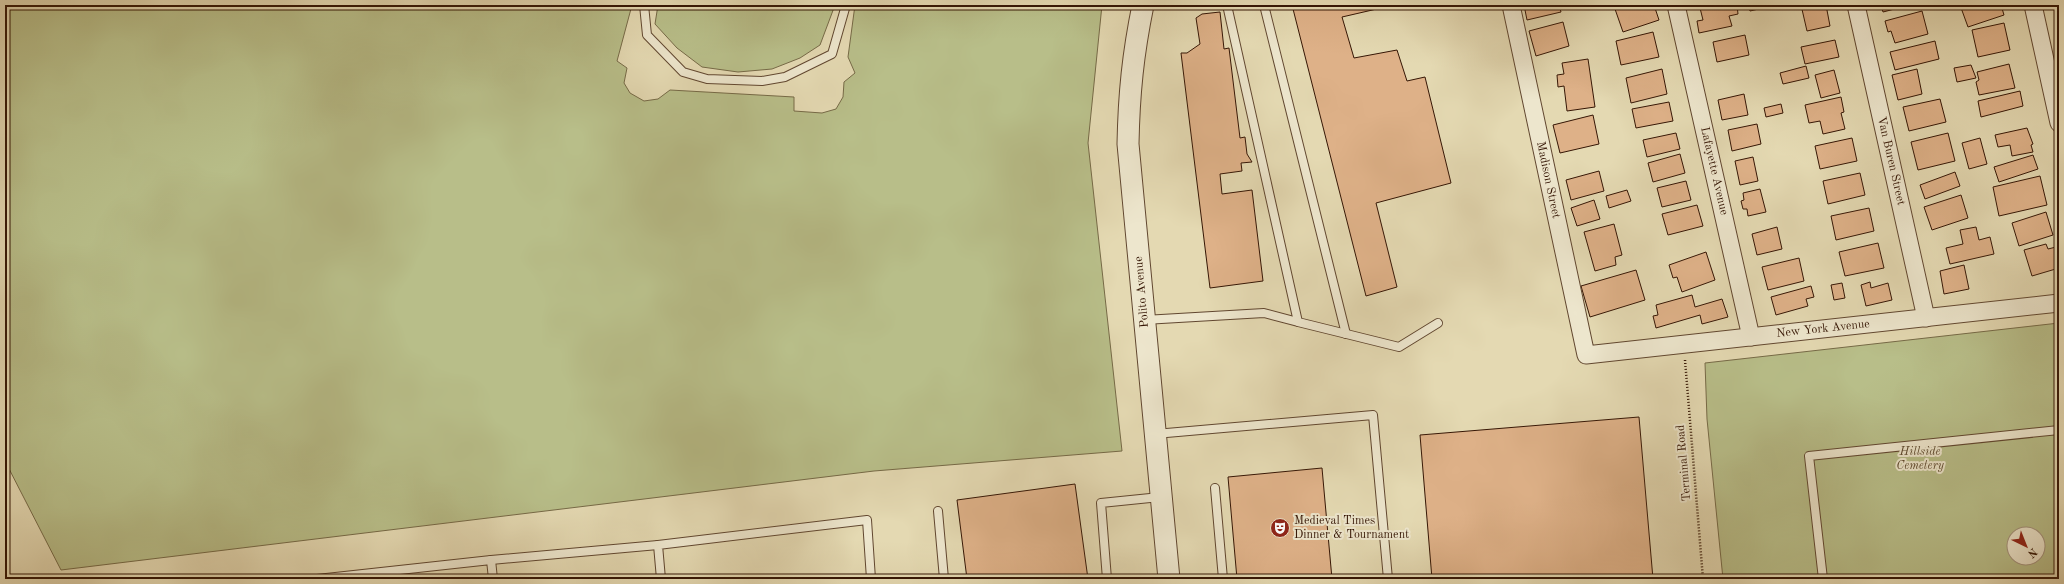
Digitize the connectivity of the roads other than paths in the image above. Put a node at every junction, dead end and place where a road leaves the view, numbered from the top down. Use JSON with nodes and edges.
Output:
{"nodes":[{"id":1,"x":644,"y":5,"type":"edge"},
{"id":2,"x":846,"y":5,"type":"edge"},
{"id":3,"x":1143,"y":5,"type":"edge"},
{"id":4,"x":1227,"y":5,"type":"edge"},
{"id":5,"x":1264,"y":5,"type":"edge"},
{"id":6,"x":1511,"y":5,"type":"edge"},
{"id":7,"x":1676,"y":5,"type":"edge"},
{"id":8,"x":1856,"y":5,"type":"edge"},
{"id":9,"x":2033,"y":5,"type":"edge"},
{"id":10,"x":2059,"y":123,"type":"edge"},
{"id":11,"x":2059,"y":302,"type":"edge"},
{"id":12,"x":1926,"y":318,"type":"junction"},
{"id":13,"x":1144,"y":320,"type":"junction"},
{"id":14,"x":1298,"y":322,"type":"junction"},
{"id":15,"x":1438,"y":323,"type":"dead end"},
{"id":16,"x":1346,"y":334,"type":"junction"},
{"id":17,"x":1751,"y":337,"type":"junction"},
{"id":18,"x":1586,"y":355,"type":"joint"},
{"id":19,"x":2059,"y":430,"type":"edge"},
{"id":20,"x":1155,"y":434,"type":"junction"},
{"id":21,"x":1215,"y":488,"type":"dead end"},
{"id":22,"x":1160,"y":498,"type":"junction"},
{"id":23,"x":938,"y":511,"type":"dead end"},
{"id":24,"x":658,"y":545,"type":"junction"},
{"id":25,"x":491,"y":560,"type":"junction"},
{"id":26,"x":317,"y":579,"type":"edge"},
{"id":27,"x":493,"y":579,"type":"edge"},
{"id":28,"x":661,"y":579,"type":"edge"},
{"id":29,"x":871,"y":579,"type":"edge"},
{"id":30,"x":944,"y":579,"type":"edge"},
{"id":31,"x":1107,"y":579,"type":"edge"},
{"id":32,"x":1169,"y":579,"type":"edge"},
{"id":33,"x":1223,"y":579,"type":"edge"},
{"id":34,"x":1388,"y":579,"type":"edge"},
{"id":35,"x":1823,"y":579,"type":"edge"}],
"edges":[{"from":1,"to":2,"type":"lane"},
{"from":3,"to":13,"type":"street","name":"Polito Avenue"},
{"from":4,"to":14,"type":"lane"},
{"from":5,"to":16,"type":"lane"},
{"from":6,"to":18,"type":"street","name":"Madison Street"},
{"from":7,"to":17,"type":"street","name":"Lafayette Avenue"},
{"from":8,"to":12,"type":"street","name":"Van Buren Street"},
{"from":9,"to":10,"type":"street"},
{"from":11,"to":12,"type":"street","name":"New York Avenue"},
{"from":12,"to":17,"type":"street","name":"New York Avenue"},
{"from":13,"to":14,"type":"lane"},
{"from":13,"to":20,"type":"street","name":"Polito Avenue"},
{"from":14,"to":16,"type":"lane"},
{"from":15,"to":16,"type":"lane"},
{"from":17,"to":18,"type":"street","name":"New York Avenue"},
{"from":19,"to":35,"type":"lane"},
{"from":20,"to":22,"type":"street","name":"Polito Avenue"},
{"from":20,"to":34,"type":"lane"},
{"from":21,"to":33,"type":"lane"},
{"from":22,"to":31,"type":"lane"},
{"from":22,"to":32,"type":"street","name":"Polito Avenue"},
{"from":23,"to":30,"type":"lane"},
{"from":24,"to":25,"type":"lane"},
{"from":24,"to":28,"type":"lane"},
{"from":24,"to":29,"type":"lane"},
{"from":25,"to":26,"type":"lane"},
{"from":25,"to":27,"type":"lane"}]}
